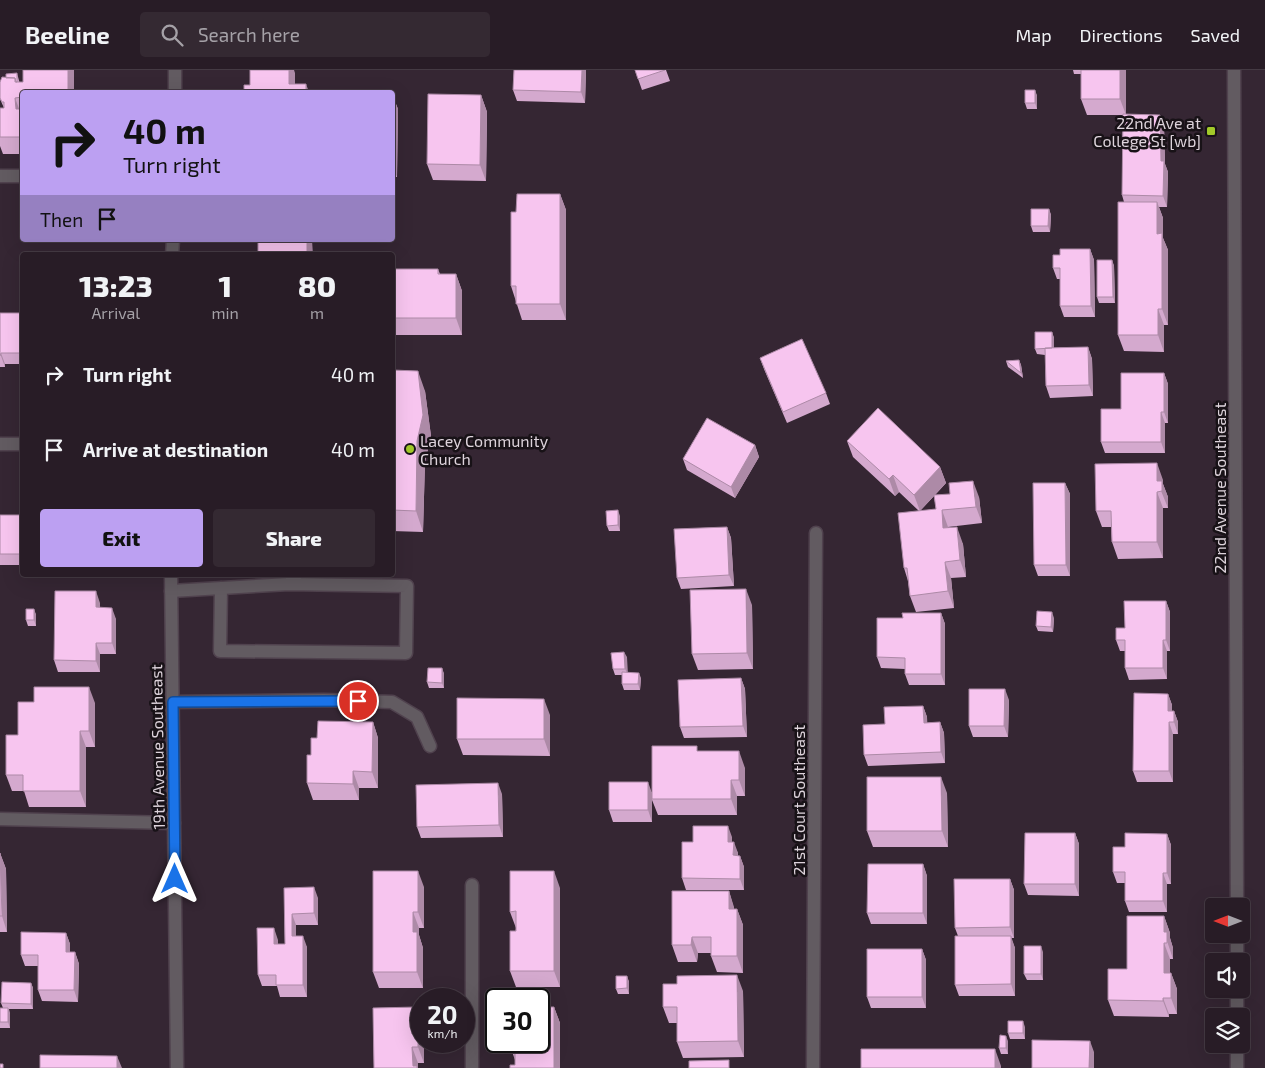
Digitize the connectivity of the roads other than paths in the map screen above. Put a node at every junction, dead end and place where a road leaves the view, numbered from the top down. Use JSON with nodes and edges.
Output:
{"nodes":[{"id":1,"x":175,"y":70,"type":"edge"},
{"id":2,"x":1234,"y":70,"type":"edge"},
{"id":3,"x":175,"y":90,"type":"edge"},
{"id":4,"x":0,"y":176,"type":"edge"},
{"id":5,"x":20,"y":176,"type":"edge"},
{"id":6,"x":0,"y":444,"type":"edge"},
{"id":7,"x":20,"y":444,"type":"edge"},
{"id":8,"x":816,"y":533,"type":"dead end"},
{"id":9,"x":171,"y":577,"type":"edge"},
{"id":10,"x":293,"y":580,"type":"edge"},
{"id":11,"x":220,"y":588,"type":"junction"},
{"id":12,"x":172,"y":591,"type":"junction"},
{"id":13,"x":173,"y":702,"type":"junction"},
{"id":14,"x":430,"y":746,"type":"dead end"},
{"id":15,"x":0,"y":819,"type":"edge"},
{"id":16,"x":174,"y":823,"type":"junction"},
{"id":17,"x":472,"y":885,"type":"dead end"},
{"id":18,"x":1237,"y":898,"type":"edge"},
{"id":19,"x":1237,"y":1053,"type":"edge"},
{"id":20,"x":177,"y":1068,"type":"edge"},
{"id":21,"x":472,"y":1068,"type":"edge"},
{"id":22,"x":813,"y":1068,"type":"edge"},
{"id":23,"x":1237,"y":1068,"type":"edge"}],
"edges":[{"from":1,"to":3,"type":"street"},
{"from":2,"to":18,"type":"street","name":"22nd Avenue Southeast"},
{"from":4,"to":5,"type":"street"},
{"from":6,"to":7,"type":"street"},
{"from":8,"to":22,"type":"street","name":"21st Court Southeast"},
{"from":9,"to":12,"type":"street","name":"19th Avenue Southeast"},
{"from":10,"to":11,"type":"street"},
{"from":10,"to":11,"type":"street"},
{"from":11,"to":12,"type":"street"},
{"from":12,"to":13,"type":"street","name":"19th Avenue Southeast"},
{"from":13,"to":14,"type":"street"},
{"from":13,"to":16,"type":"street","name":"19th Avenue Southeast"},
{"from":15,"to":16,"type":"street"},
{"from":16,"to":20,"type":"street","name":"19th Avenue Southeast"},
{"from":17,"to":21,"type":"street"},
{"from":19,"to":23,"type":"street"}]}
